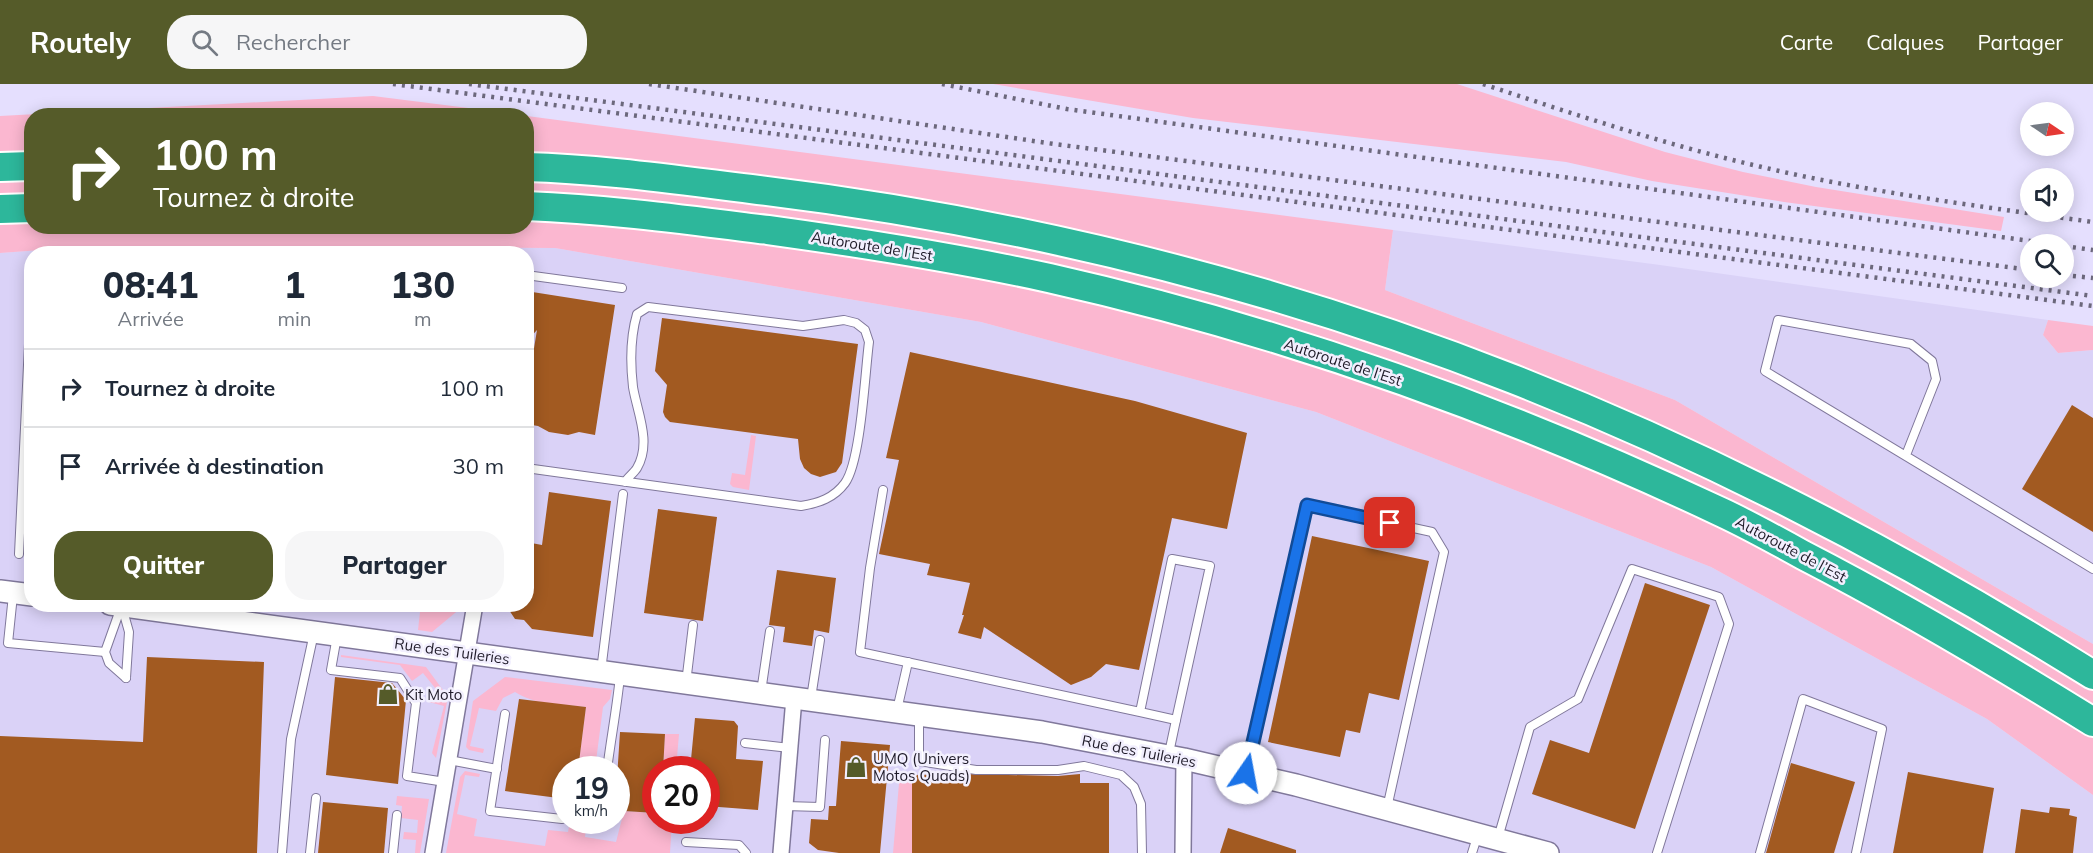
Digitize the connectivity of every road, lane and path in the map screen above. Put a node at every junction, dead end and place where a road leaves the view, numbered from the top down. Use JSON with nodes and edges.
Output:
{"nodes":[{"id":1,"x":24,"y":166,"type":"edge"},
{"id":2,"x":0,"y":167,"type":"edge"},
{"id":3,"x":534,"y":168,"type":"edge"},
{"id":4,"x":534,"y":207,"type":"edge"},
{"id":5,"x":24,"y":208,"type":"edge"},
{"id":6,"x":0,"y":209,"type":"edge"},
{"id":7,"x":534,"y":276,"type":"edge"},
{"id":8,"x":622,"y":288,"type":"dead end"},
{"id":9,"x":24,"y":449,"type":"edge"},
{"id":10,"x":1906,"y":455,"type":"junction"},
{"id":11,"x":534,"y":469,"type":"edge"},
{"id":12,"x":625,"y":482,"type":"junction"},
{"id":13,"x":884,"y":490,"type":"dead end"},
{"id":14,"x":623,"y":494,"type":"dead end"},
{"id":15,"x":19,"y":554,"type":"dead end"},
{"id":16,"x":2093,"y":569,"type":"edge"},
{"id":17,"x":15,"y":593,"type":"edge"},
{"id":18,"x":122,"y":612,"type":"edge"},
{"id":19,"x":126,"y":612,"type":"edge"},
{"id":20,"x":199,"y":612,"type":"edge"},
{"id":21,"x":474,"y":612,"type":"edge"},
{"id":22,"x":693,"y":625,"type":"dead end"},
{"id":23,"x":770,"y":631,"type":"dead end"},
{"id":24,"x":314,"y":632,"type":"junction"},
{"id":25,"x":338,"y":635,"type":"junction"},
{"id":26,"x":820,"y":640,"type":"dead end"},
{"id":27,"x":105,"y":652,"type":"junction"},
{"id":28,"x":468,"y":653,"type":"junction"},
{"id":29,"x":908,"y":662,"type":"junction"},
{"id":30,"x":610,"y":673,"type":"junction"},
{"id":31,"x":2093,"y":675,"type":"edge"},
{"id":32,"x":686,"y":683,"type":"junction"},
{"id":33,"x":761,"y":694,"type":"junction"},
{"id":34,"x":802,"y":699,"type":"junction"},
{"id":35,"x":897,"y":712,"type":"junction"},
{"id":36,"x":1140,"y":712,"type":"junction"},
{"id":37,"x":506,"y":714,"type":"dead end"},
{"id":38,"x":920,"y":716,"type":"junction"},
{"id":39,"x":1176,"y":720,"type":"junction"},
{"id":40,"x":2093,"y":722,"type":"edge"},
{"id":41,"x":825,"y":740,"type":"dead end"},
{"id":42,"x":745,"y":743,"type":"dead end"},
{"id":43,"x":790,"y":748,"type":"junction"},
{"id":44,"x":607,"y":756,"type":"edge"},
{"id":45,"x":1176,"y":758,"type":"junction"},
{"id":46,"x":449,"y":760,"type":"junction"},
{"id":47,"x":497,"y":769,"type":"junction"},
{"id":48,"x":1246,"y":773,"type":"junction"},
{"id":49,"x":445,"y":782,"type":"junction"},
{"id":50,"x":316,"y":798,"type":"dead end"},
{"id":51,"x":785,"y":806,"type":"junction"},
{"id":52,"x":1387,"y":809,"type":"junction"},
{"id":53,"x":397,"y":815,"type":"dead end"},
{"id":54,"x":552,"y":818,"type":"edge"},
{"id":55,"x":686,"y":842,"type":"dead end"},
{"id":56,"x":1482,"y":842,"type":"edge"},
{"id":57,"x":282,"y":853,"type":"edge"},
{"id":58,"x":310,"y":853,"type":"edge"},
{"id":59,"x":393,"y":853,"type":"edge"},
{"id":60,"x":433,"y":853,"type":"edge"},
{"id":61,"x":746,"y":853,"type":"edge"},
{"id":62,"x":781,"y":853,"type":"edge"},
{"id":63,"x":1142,"y":853,"type":"edge"},
{"id":64,"x":1183,"y":853,"type":"edge"},
{"id":65,"x":1548,"y":853,"type":"edge"},
{"id":66,"x":1657,"y":853,"type":"edge"},
{"id":67,"x":1760,"y":853,"type":"edge"},
{"id":68,"x":1856,"y":853,"type":"edge"}],
"edges":[{"from":1,"to":2,"type":"highway"},
{"from":3,"to":31,"type":"highway"},
{"from":4,"to":40,"type":"highway","name":"Autoroute de l’Est"},
{"from":5,"to":6,"type":"highway"},
{"from":7,"to":8,"type":"lane"},
{"from":9,"to":15,"type":"lane"},
{"from":10,"to":10,"type":"lane"},
{"from":10,"to":16,"type":"lane"},
{"from":11,"to":12,"type":"lane"},
{"from":12,"to":12,"type":"lane"},
{"from":13,"to":29,"type":"lane"},
{"from":14,"to":30,"type":"lane"},
{"from":17,"to":27,"type":"lane"},
{"from":18,"to":27,"type":"lane"},
{"from":19,"to":27,"type":"lane"},
{"from":20,"to":24,"type":"street","name":"Rue des Tuileries"},
{"from":21,"to":28,"type":"street"},
{"from":22,"to":32,"type":"lane"},
{"from":23,"to":33,"type":"lane"},
{"from":24,"to":25,"type":"street","name":"Rue des Tuileries"},
{"from":24,"to":57,"type":"lane"},
{"from":25,"to":28,"type":"street","name":"Rue des Tuileries"},
{"from":25,"to":49,"type":"lane"},
{"from":26,"to":34,"type":"lane"},
{"from":28,"to":30,"type":"street","name":"Rue des Tuileries"},
{"from":28,"to":46,"type":"street"},
{"from":29,"to":35,"type":"lane"},
{"from":29,"to":36,"type":"lane"},
{"from":30,"to":32,"type":"street","name":"Rue des Tuileries"},
{"from":30,"to":44,"type":"lane"},
{"from":32,"to":33,"type":"street","name":"Rue des Tuileries"},
{"from":33,"to":34,"type":"street","name":"Rue des Tuileries"},
{"from":34,"to":35,"type":"street","name":"Rue des Tuileries"},
{"from":34,"to":43,"type":"street"},
{"from":35,"to":38,"type":"street","name":"Rue des Tuileries"},
{"from":36,"to":39,"type":"lane"},
{"from":36,"to":39,"type":"lane"},
{"from":37,"to":47,"type":"lane"},
{"from":38,"to":45,"type":"street","name":"Rue des Tuileries"},
{"from":38,"to":63,"type":"lane"},
{"from":39,"to":45,"type":"lane"},
{"from":41,"to":51,"type":"lane"},
{"from":42,"to":43,"type":"lane"},
{"from":43,"to":51,"type":"street"},
{"from":45,"to":48,"type":"street","name":"Rue des Tuileries"},
{"from":45,"to":64,"type":"street"},
{"from":46,"to":47,"type":"lane"},
{"from":46,"to":49,"type":"street"},
{"from":47,"to":54,"type":"lane"},
{"from":48,"to":52,"type":"street","name":"Rue des Tuileries"},
{"from":48,"to":52,"type":"lane"},
{"from":49,"to":60,"type":"street"},
{"from":50,"to":58,"type":"lane"},
{"from":51,"to":62,"type":"street"},
{"from":52,"to":56,"type":"street","name":"Rue des Tuileries"},
{"from":53,"to":59,"type":"lane"},
{"from":55,"to":61,"type":"lane"},
{"from":56,"to":65,"type":"street","name":"Rue des Tuileries"},
{"from":56,"to":66,"type":"lane"},
{"from":67,"to":68,"type":"lane"}]}
